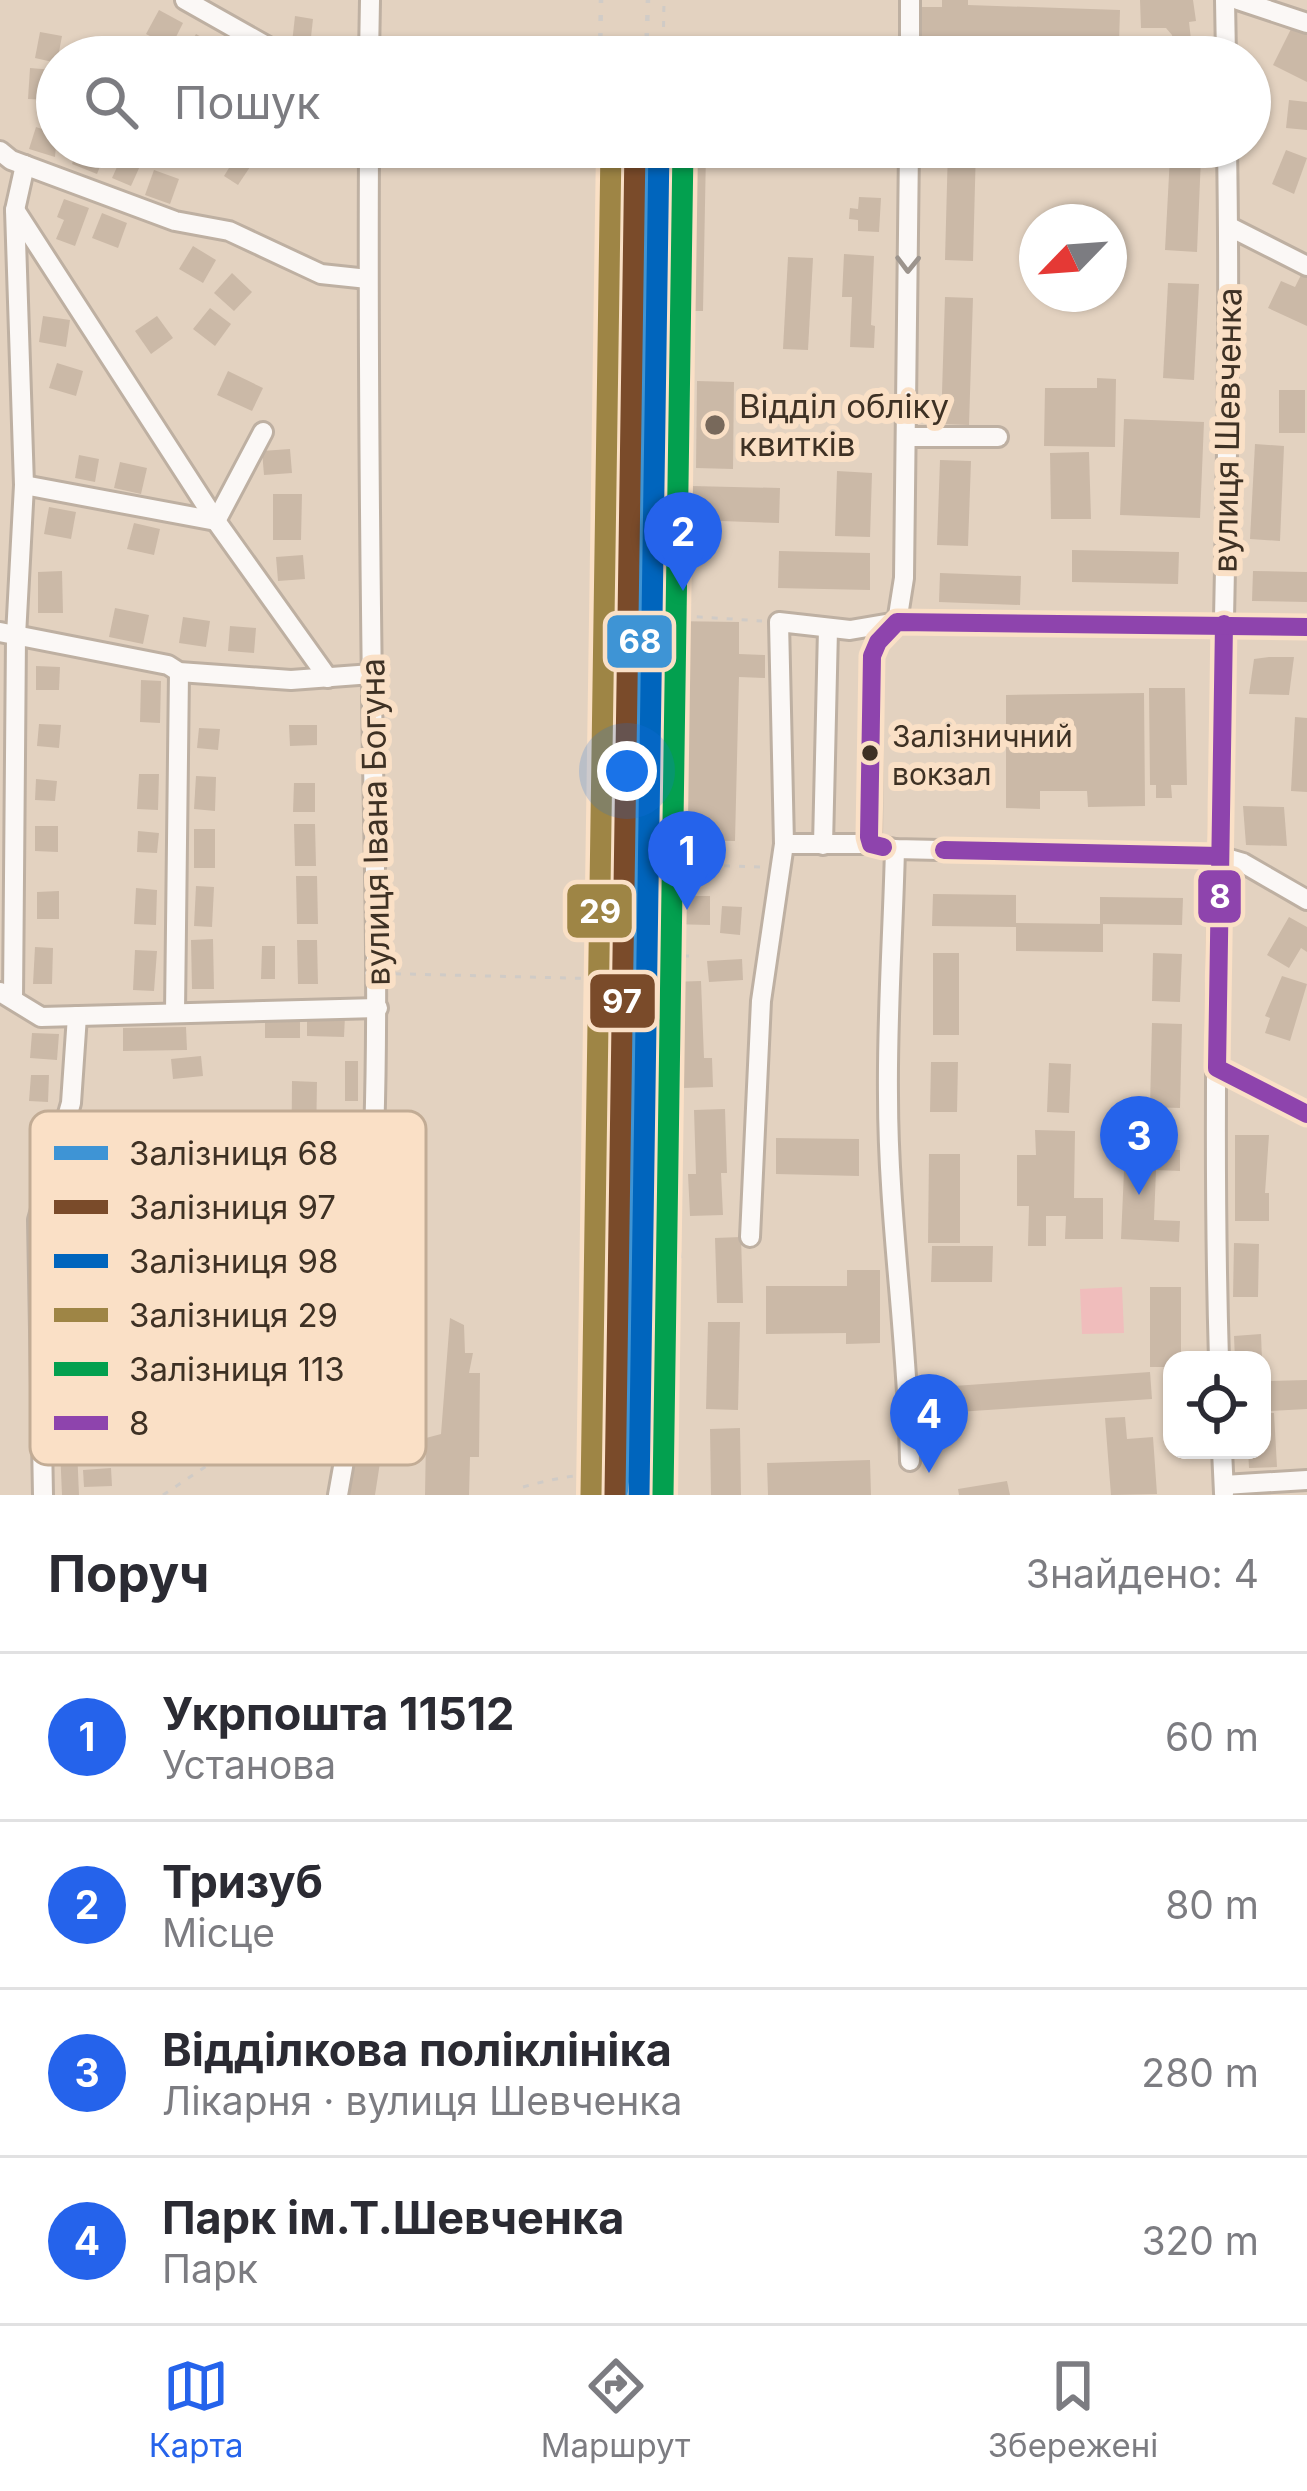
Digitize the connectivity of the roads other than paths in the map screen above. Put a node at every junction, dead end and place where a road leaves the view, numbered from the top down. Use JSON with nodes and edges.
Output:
{"nodes":[{"id":1,"x":185,"y":0,"type":"edge"},
{"id":2,"x":370,"y":0,"type":"edge"},
{"id":3,"x":910,"y":0,"type":"edge"},
{"id":4,"x":1225,"y":0,"type":"edge"},
{"id":5,"x":1238,"y":0,"type":"edge"},
{"id":6,"x":1307,"y":23,"type":"edge"},
{"id":7,"x":249,"y":36,"type":"edge"},
{"id":8,"x":370,"y":36,"type":"edge"},
{"id":9,"x":910,"y":36,"type":"edge"},
{"id":10,"x":1226,"y":36,"type":"edge"},
{"id":11,"x":0,"y":151,"type":"edge"},
{"id":12,"x":25,"y":165,"type":"junction"},
{"id":13,"x":369,"y":168,"type":"edge"},
{"id":14,"x":909,"y":168,"type":"edge"},
{"id":15,"x":1227,"y":168,"type":"edge"},
{"id":16,"x":15,"y":210,"type":"junction"},
{"id":17,"x":1228,"y":226,"type":"junction"},
{"id":18,"x":1307,"y":266,"type":"edge"},
{"id":19,"x":368,"y":279,"type":"junction"},
{"id":20,"x":263,"y":432,"type":"dead end"},
{"id":21,"x":998,"y":436,"type":"dead end"},
{"id":22,"x":906,"y":437,"type":"junction"},
{"id":23,"x":24,"y":485,"type":"junction"},
{"id":24,"x":216,"y":521,"type":"junction"},
{"id":25,"x":897,"y":622,"type":"junction"},
{"id":26,"x":1224,"y":624,"type":"junction"},
{"id":27,"x":1307,"y":627,"type":"edge"},
{"id":28,"x":828,"y":629,"type":"junction"},
{"id":29,"x":8,"y":634,"type":"edge"},
{"id":30,"x":179,"y":672,"type":"junction"},
{"id":31,"x":372,"y":674,"type":"junction"},
{"id":32,"x":328,"y":678,"type":"junction"},
{"id":33,"x":6,"y":835,"type":"edge"},
{"id":34,"x":784,"y":844,"type":"junction"},
{"id":35,"x":823,"y":845,"type":"junction"},
{"id":36,"x":883,"y":847,"type":"junction"},
{"id":37,"x":1219,"y":856,"type":"junction"},
{"id":38,"x":1307,"y":900,"type":"edge"},
{"id":39,"x":7,"y":996,"type":"edge"},
{"id":40,"x":378,"y":1008,"type":"junction"},
{"id":41,"x":175,"y":1012,"type":"junction"},
{"id":42,"x":77,"y":1016,"type":"junction"},
{"id":43,"x":1216,"y":1068,"type":"junction"},
{"id":44,"x":69,"y":1111,"type":"edge"},
{"id":45,"x":374,"y":1111,"type":"edge"},
{"id":46,"x":1307,"y":1114,"type":"edge"},
{"id":47,"x":750,"y":1237,"type":"dead end"},
{"id":48,"x":1219,"y":1351,"type":"edge"},
{"id":49,"x":1222,"y":1459,"type":"edge"},
{"id":50,"x":910,"y":1461,"type":"dead end"},
{"id":51,"x":43,"y":1465,"type":"edge"},
{"id":52,"x":343,"y":1465,"type":"edge"},
{"id":53,"x":1307,"y":1480,"type":"edge"},
{"id":54,"x":1224,"y":1490,"type":"edge"},
{"id":55,"x":44,"y":1495,"type":"edge"},
{"id":56,"x":338,"y":1495,"type":"edge"}],
"edges":[{"from":1,"to":7,"type":"street"},
{"from":2,"to":8,"type":"street"},
{"from":3,"to":9,"type":"street"},
{"from":4,"to":10,"type":"street"},
{"from":5,"to":6,"type":"street"},
{"from":11,"to":12,"type":"street"},
{"from":12,"to":16,"type":"street"},
{"from":12,"to":19,"type":"street"},
{"from":13,"to":19,"type":"street","name":"вулиця Івана Богуна"},
{"from":14,"to":22,"type":"street","one_way":true},
{"from":15,"to":17,"type":"street","name":"вулиця Шевченка"},
{"from":16,"to":23,"type":"street"},
{"from":16,"to":24,"type":"street"},
{"from":17,"to":18,"type":"street"},
{"from":17,"to":26,"type":"street","name":"вулиця Шевченка"},
{"from":19,"to":31,"type":"street","name":"вулиця Івана Богуна"},
{"from":20,"to":24,"type":"street"},
{"from":21,"to":22,"type":"street"},
{"from":22,"to":25,"type":"street"},
{"from":23,"to":24,"type":"street"},
{"from":23,"to":29,"type":"street"},
{"from":24,"to":32,"type":"street"},
{"from":25,"to":26,"type":"street"},
{"from":25,"to":28,"type":"street"},
{"from":25,"to":36,"type":"street"},
{"from":26,"to":27,"type":"street"},
{"from":26,"to":37,"type":"street","name":"вулиця Шевченка"},
{"from":28,"to":34,"type":"street"},
{"from":28,"to":35,"type":"street"},
{"from":29,"to":30,"type":"street"},
{"from":29,"to":33,"type":"street"},
{"from":30,"to":32,"type":"street"},
{"from":30,"to":41,"type":"street"},
{"from":31,"to":32,"type":"street"},
{"from":31,"to":40,"type":"street","name":"вулиця Івана Богуна"},
{"from":33,"to":39,"type":"street"},
{"from":34,"to":35,"type":"street"},
{"from":34,"to":47,"type":"street"},
{"from":35,"to":36,"type":"street"},
{"from":36,"to":37,"type":"street"},
{"from":36,"to":50,"type":"street"},
{"from":37,"to":38,"type":"street"},
{"from":37,"to":43,"type":"street","name":"вулиця Шевченка"},
{"from":39,"to":42,"type":"street"},
{"from":40,"to":41,"type":"street"},
{"from":40,"to":45,"type":"street","name":"вулиця Івана Богуна"},
{"from":41,"to":42,"type":"street"},
{"from":42,"to":44,"type":"street"},
{"from":43,"to":46,"type":"street"},
{"from":43,"to":48,"type":"street","name":"вулиця Шевченка"},
{"from":49,"to":54,"type":"street"},
{"from":51,"to":55,"type":"street"},
{"from":52,"to":56,"type":"street","name":"вулиця Івана Богуна"},
{"from":53,"to":54,"type":"street"}]}
